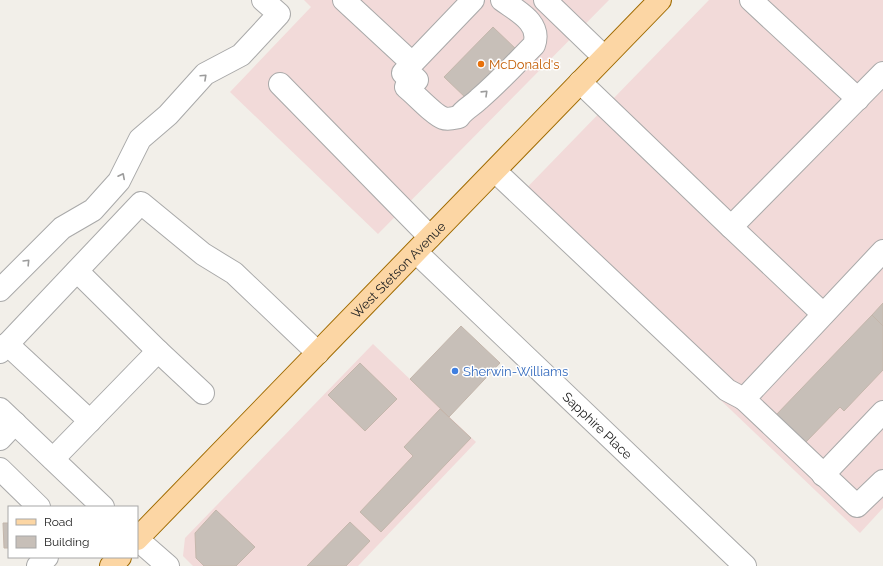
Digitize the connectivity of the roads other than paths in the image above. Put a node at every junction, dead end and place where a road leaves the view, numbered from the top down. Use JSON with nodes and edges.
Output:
{"nodes":[{"id":1,"x":263,"y":0,"type":"edge"},
{"id":2,"x":344,"y":0,"type":"edge"},
{"id":3,"x":473,"y":0,"type":"edge"},
{"id":4,"x":502,"y":0,"type":"edge"},
{"id":5,"x":545,"y":0,"type":"edge"},
{"id":6,"x":660,"y":0,"type":"edge"},
{"id":7,"x":752,"y":0,"type":"edge"},
{"id":8,"x":604,"y":57,"type":"junction"},
{"id":9,"x":408,"y":72,"type":"junction"},
{"id":10,"x":883,"y":74,"type":"edge"},
{"id":11,"x":580,"y":82,"type":"junction"},
{"id":12,"x":280,"y":84,"type":"dead end"},
{"id":13,"x":858,"y":99,"type":"junction"},
{"id":14,"x":495,"y":170,"type":"junction"},
{"id":15,"x":731,"y":227,"type":"junction"},
{"id":16,"x":423,"y":244,"type":"junction"},
{"id":17,"x":883,"y":251,"type":"edge"},
{"id":18,"x":77,"y":271,"type":"junction"},
{"id":19,"x":0,"y":290,"type":"edge"},
{"id":20,"x":823,"y":314,"type":"junction"},
{"id":21,"x":4,"y":348,"type":"edge"},
{"id":22,"x":158,"y":351,"type":"junction"},
{"id":23,"x":318,"y":353,"type":"junction"},
{"id":24,"x":203,"y":393,"type":"dead end"},
{"id":25,"x":744,"y":399,"type":"junction"},
{"id":26,"x":883,"y":412,"type":"edge"},
{"id":27,"x":8,"y":416,"type":"edge"},
{"id":28,"x":90,"y":421,"type":"junction"},
{"id":29,"x":0,"y":439,"type":"edge"},
{"id":30,"x":53,"y":459,"type":"junction"},
{"id":31,"x":0,"y":469,"type":"edge"},
{"id":32,"x":823,"y":475,"type":"junction"},
{"id":33,"x":883,"y":481,"type":"edge"},
{"id":34,"x":38,"y":506,"type":"edge"},
{"id":35,"x":102,"y":506,"type":"edge"},
{"id":36,"x":138,"y":538,"type":"edge"},
{"id":37,"x":138,"y":540,"type":"edge"},
{"id":38,"x":46,"y":558,"type":"edge"},
{"id":39,"x":119,"y":558,"type":"edge"},
{"id":40,"x":38,"y":566,"type":"edge"},
{"id":41,"x":112,"y":566,"type":"edge"},
{"id":42,"x":168,"y":566,"type":"edge"},
{"id":43,"x":745,"y":566,"type":"edge"}],
"edges":[{"from":19,"to":1,"type":"street","one_way":true},
{"from":2,"to":9,"type":"street"},
{"from":3,"to":9,"type":"street"},
{"from":9,"to":4,"type":"street","one_way":true},
{"from":5,"to":8,"type":"street"},
{"from":6,"to":8,"type":"main road","name":"West Stetson Avenue"},
{"from":7,"to":13,"type":"street"},
{"from":8,"to":11,"type":"main road","name":"West Stetson Avenue"},
{"from":10,"to":13,"type":"street"},
{"from":11,"to":14,"type":"main road","name":"West Stetson Avenue"},
{"from":11,"to":15,"type":"street"},
{"from":12,"to":16,"type":"street","name":"Sapphire Place"},
{"from":13,"to":15,"type":"street"},
{"from":14,"to":16,"type":"main road","name":"West Stetson Avenue"},
{"from":14,"to":25,"type":"street"},
{"from":15,"to":20,"type":"street"},
{"from":16,"to":23,"type":"main road","name":"West Stetson Avenue"},
{"from":16,"to":43,"type":"street","name":"Sapphire Place"},
{"from":17,"to":20,"type":"street"},
{"from":18,"to":21,"type":"street"},
{"from":18,"to":22,"type":"street"},
{"from":18,"to":23,"type":"street"},
{"from":20,"to":25,"type":"street"},
{"from":21,"to":28,"type":"street"},
{"from":22,"to":24,"type":"street"},
{"from":22,"to":28,"type":"street"},
{"from":23,"to":36,"type":"main road","name":"West Stetson Avenue"},
{"from":25,"to":32,"type":"street"},
{"from":26,"to":32,"type":"street"},
{"from":27,"to":29,"type":"street"},
{"from":27,"to":30,"type":"street"},
{"from":28,"to":30,"type":"street"},
{"from":30,"to":35,"type":"street"},
{"from":31,"to":34,"type":"street"},
{"from":32,"to":33,"type":"street"},
{"from":37,"to":42,"type":"street"},
{"from":38,"to":40,"type":"street"},
{"from":39,"to":41,"type":"main road"}]}
